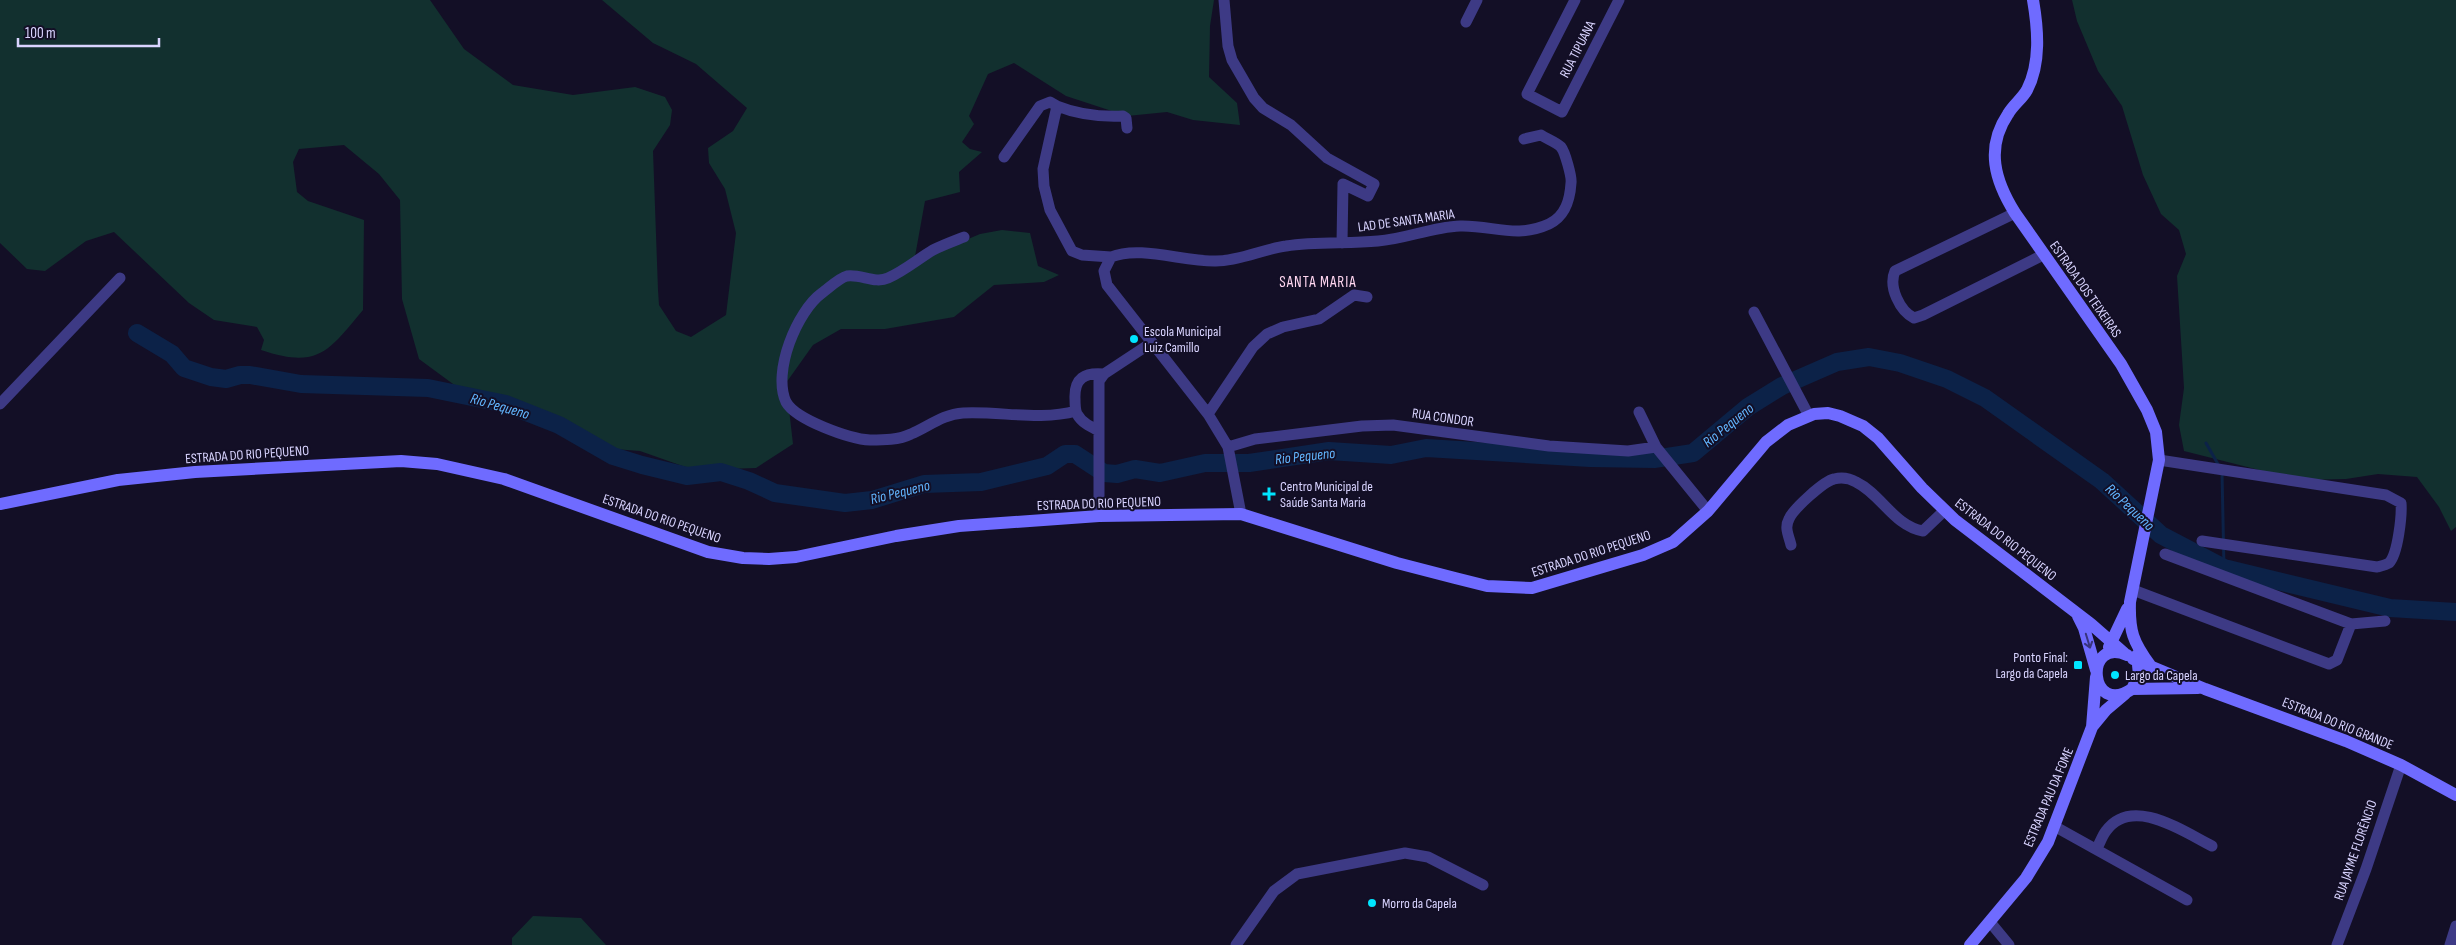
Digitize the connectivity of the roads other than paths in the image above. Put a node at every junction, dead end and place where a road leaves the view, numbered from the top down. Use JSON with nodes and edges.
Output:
{"nodes":[{"id":1,"x":1224,"y":0,"type":"edge"},
{"id":2,"x":1477,"y":0,"type":"edge"},
{"id":3,"x":1575,"y":0,"type":"edge"},
{"id":4,"x":1620,"y":0,"type":"edge"},
{"id":5,"x":2033,"y":0,"type":"edge"},
{"id":6,"x":1466,"y":22,"type":"dead end"},
{"id":7,"x":1057,"y":106,"type":"junction"},
{"id":8,"x":1127,"y":128,"type":"dead end"},
{"id":9,"x":1524,"y":139,"type":"dead end"},
{"id":10,"x":1004,"y":156,"type":"dead end"},
{"id":11,"x":2015,"y":213,"type":"junction"},
{"id":12,"x":964,"y":237,"type":"dead end"},
{"id":13,"x":1342,"y":244,"type":"junction"},
{"id":14,"x":2044,"y":255,"type":"junction"},
{"id":15,"x":1111,"y":258,"type":"junction"},
{"id":16,"x":120,"y":278,"type":"dead end"},
{"id":17,"x":1367,"y":297,"type":"dead end"},
{"id":18,"x":1754,"y":312,"type":"dead end"},
{"id":19,"x":1151,"y":343,"type":"junction"},
{"id":20,"x":1104,"y":374,"type":"junction"},
{"id":21,"x":0,"y":404,"type":"edge"},
{"id":22,"x":1076,"y":412,"type":"junction"},
{"id":23,"x":1639,"y":412,"type":"dead end"},
{"id":24,"x":1208,"y":414,"type":"junction"},
{"id":25,"x":1809,"y":416,"type":"junction"},
{"id":26,"x":1099,"y":431,"type":"junction"},
{"id":27,"x":1658,"y":449,"type":"junction"},
{"id":28,"x":1229,"y":450,"type":"junction"},
{"id":29,"x":2159,"y":460,"type":"junction"},
{"id":30,"x":0,"y":504,"type":"edge"},
{"id":31,"x":1945,"y":510,"type":"junction"},
{"id":32,"x":1708,"y":511,"type":"junction"},
{"id":33,"x":1241,"y":514,"type":"junction"},
{"id":34,"x":1099,"y":516,"type":"junction"},
{"id":35,"x":2202,"y":541,"type":"dead end"},
{"id":36,"x":1791,"y":545,"type":"dead end"},
{"id":37,"x":2166,"y":554,"type":"dead end"},
{"id":38,"x":2132,"y":596,"type":"junction"},
{"id":39,"x":2077,"y":614,"type":"junction"},
{"id":40,"x":2385,"y":621,"type":"dead end"},
{"id":41,"x":2122,"y":622,"type":"junction"},
{"id":42,"x":2091,"y":624,"type":"junction"},
{"id":43,"x":2351,"y":624,"type":"junction"},
{"id":44,"x":2112,"y":642,"type":"junction"},
{"id":45,"x":2103,"y":657,"type":"junction"},
{"id":46,"x":2137,"y":659,"type":"junction"},
{"id":47,"x":2096,"y":673,"type":"junction"},
{"id":48,"x":2205,"y":688,"type":"junction"},
{"id":49,"x":2129,"y":691,"type":"junction"},
{"id":50,"x":2092,"y":727,"type":"junction"},
{"id":51,"x":2401,"y":765,"type":"junction"},
{"id":52,"x":2456,"y":795,"type":"edge"},
{"id":53,"x":2054,"y":826,"type":"junction"},
{"id":54,"x":2212,"y":846,"type":"dead end"},
{"id":55,"x":2097,"y":848,"type":"junction"},
{"id":56,"x":1483,"y":885,"type":"dead end"},
{"id":57,"x":2187,"y":900,"type":"dead end"},
{"id":58,"x":1990,"y":922,"type":"junction"},
{"id":59,"x":2456,"y":926,"type":"edge"},
{"id":60,"x":2453,"y":942,"type":"edge"},
{"id":61,"x":1236,"y":945,"type":"edge"},
{"id":62,"x":1970,"y":945,"type":"edge"},
{"id":63,"x":2009,"y":945,"type":"edge"},
{"id":64,"x":2337,"y":945,"type":"edge"}],
"edges":[{"from":1,"to":13,"type":"street"},
{"from":2,"to":6,"type":"street"},
{"from":3,"to":4,"type":"street","name":"RUA TIPUANA"},
{"from":5,"to":11,"type":"street","name":"ESTRADA DOS TEIXEIRAS"},
{"from":7,"to":8,"type":"street"},
{"from":7,"to":10,"type":"street"},
{"from":7,"to":15,"type":"street","name":"LAD DE SANTA MARIA"},
{"from":9,"to":13,"type":"street","name":"LAD DE SANTA MARIA"},
{"from":11,"to":14,"type":"street","name":"ESTRADA DOS TEIXEIRAS"},
{"from":11,"to":14,"type":"street"},
{"from":12,"to":22,"type":"street"},
{"from":13,"to":15,"type":"street","name":"LAD DE SANTA MARIA"},
{"from":14,"to":29,"type":"street","name":"ESTRADA DOS TEIXEIRAS"},
{"from":15,"to":19,"type":"street"},
{"from":16,"to":21,"type":"street"},
{"from":17,"to":24,"type":"street"},
{"from":18,"to":25,"type":"street"},
{"from":19,"to":20,"type":"street"},
{"from":19,"to":24,"type":"street"},
{"from":20,"to":22,"type":"street"},
{"from":20,"to":26,"type":"street"},
{"from":22,"to":26,"type":"street"},
{"from":23,"to":27,"type":"street"},
{"from":24,"to":28,"type":"street"},
{"from":25,"to":31,"type":"street","name":"ESTRADA DO RIO PEQUENO"},
{"from":25,"to":32,"type":"street","name":"ESTRADA DO RIO PEQUENO"},
{"from":26,"to":34,"type":"street"},
{"from":27,"to":28,"type":"street","name":"RUA CONDOR"},
{"from":27,"to":32,"type":"street"},
{"from":28,"to":33,"type":"street"},
{"from":29,"to":35,"type":"street"},
{"from":29,"to":38,"type":"street","name":"ESTRADA DOS TEIXEIRAS"},
{"from":30,"to":34,"type":"street","name":"ESTRADA DO RIO PEQUENO"},
{"from":31,"to":36,"type":"street"},
{"from":31,"to":39,"type":"street","name":"ESTRADA DO RIO PEQUENO"},
{"from":32,"to":33,"type":"street","name":"ESTRADA DO RIO PEQUENO"},
{"from":33,"to":34,"type":"street","name":"ESTRADA DO RIO PEQUENO"},
{"from":37,"to":43,"type":"street"},
{"from":38,"to":41,"type":"street","name":"ESTRADA DOS TEIXEIRAS"},
{"from":38,"to":43,"type":"street"},
{"from":38,"to":46,"type":"street","name":"ESTRADA DOS TEIXEIRAS"},
{"from":39,"to":42,"type":"street","name":"ESTRADA DO RIO PEQUENO"},
{"from":39,"to":47,"type":"street","name":"ESTRADA DO RIO PEQUENO","one_way":true},
{"from":40,"to":43,"type":"street"},
{"from":41,"to":42,"type":"street"},
{"from":41,"to":44,"type":"street","name":"ESTRADA DOS TEIXEIRAS"},
{"from":42,"to":44,"type":"street","name":"ESTRADA DO RIO PEQUENO"},
{"from":44,"to":45,"type":"street","name":"ESTRADA DOS TEIXEIRAS"},
{"from":44,"to":46,"type":"street","name":"ESTRADA DO RIO PEQUENO"},
{"from":45,"to":46,"type":"street"},
{"from":45,"to":47,"type":"street"},
{"from":46,"to":48,"type":"street","name":"ESTRADA DO RIO GRANDE"},
{"from":46,"to":49,"type":"street"},
{"from":47,"to":49,"type":"street"},
{"from":47,"to":50,"type":"street","name":"ESTRADA PAU DA FOME"},
{"from":48,"to":49,"type":"street","name":"ESTRADA DO RIO GRANDE"},
{"from":48,"to":51,"type":"street","name":"ESTRADA DO RIO GRANDE"},
{"from":49,"to":50,"type":"street","name":"ESTRADA PAU DA FOME"},
{"from":50,"to":53,"type":"street","name":"ESTRADA PAU DA FOME"},
{"from":51,"to":52,"type":"street","name":"ESTRADA DO RIO GRANDE"},
{"from":51,"to":64,"type":"street","name":"RUA JAYME FLORÊNCIO"},
{"from":53,"to":55,"type":"street"},
{"from":53,"to":58,"type":"street","name":"ESTRADA PAU DA FOME"},
{"from":54,"to":55,"type":"street"},
{"from":55,"to":57,"type":"street"},
{"from":56,"to":61,"type":"street"},
{"from":58,"to":62,"type":"street","name":"ESTRADA PAU DA FOME"},
{"from":58,"to":63,"type":"street"},
{"from":59,"to":60,"type":"street"}]}
